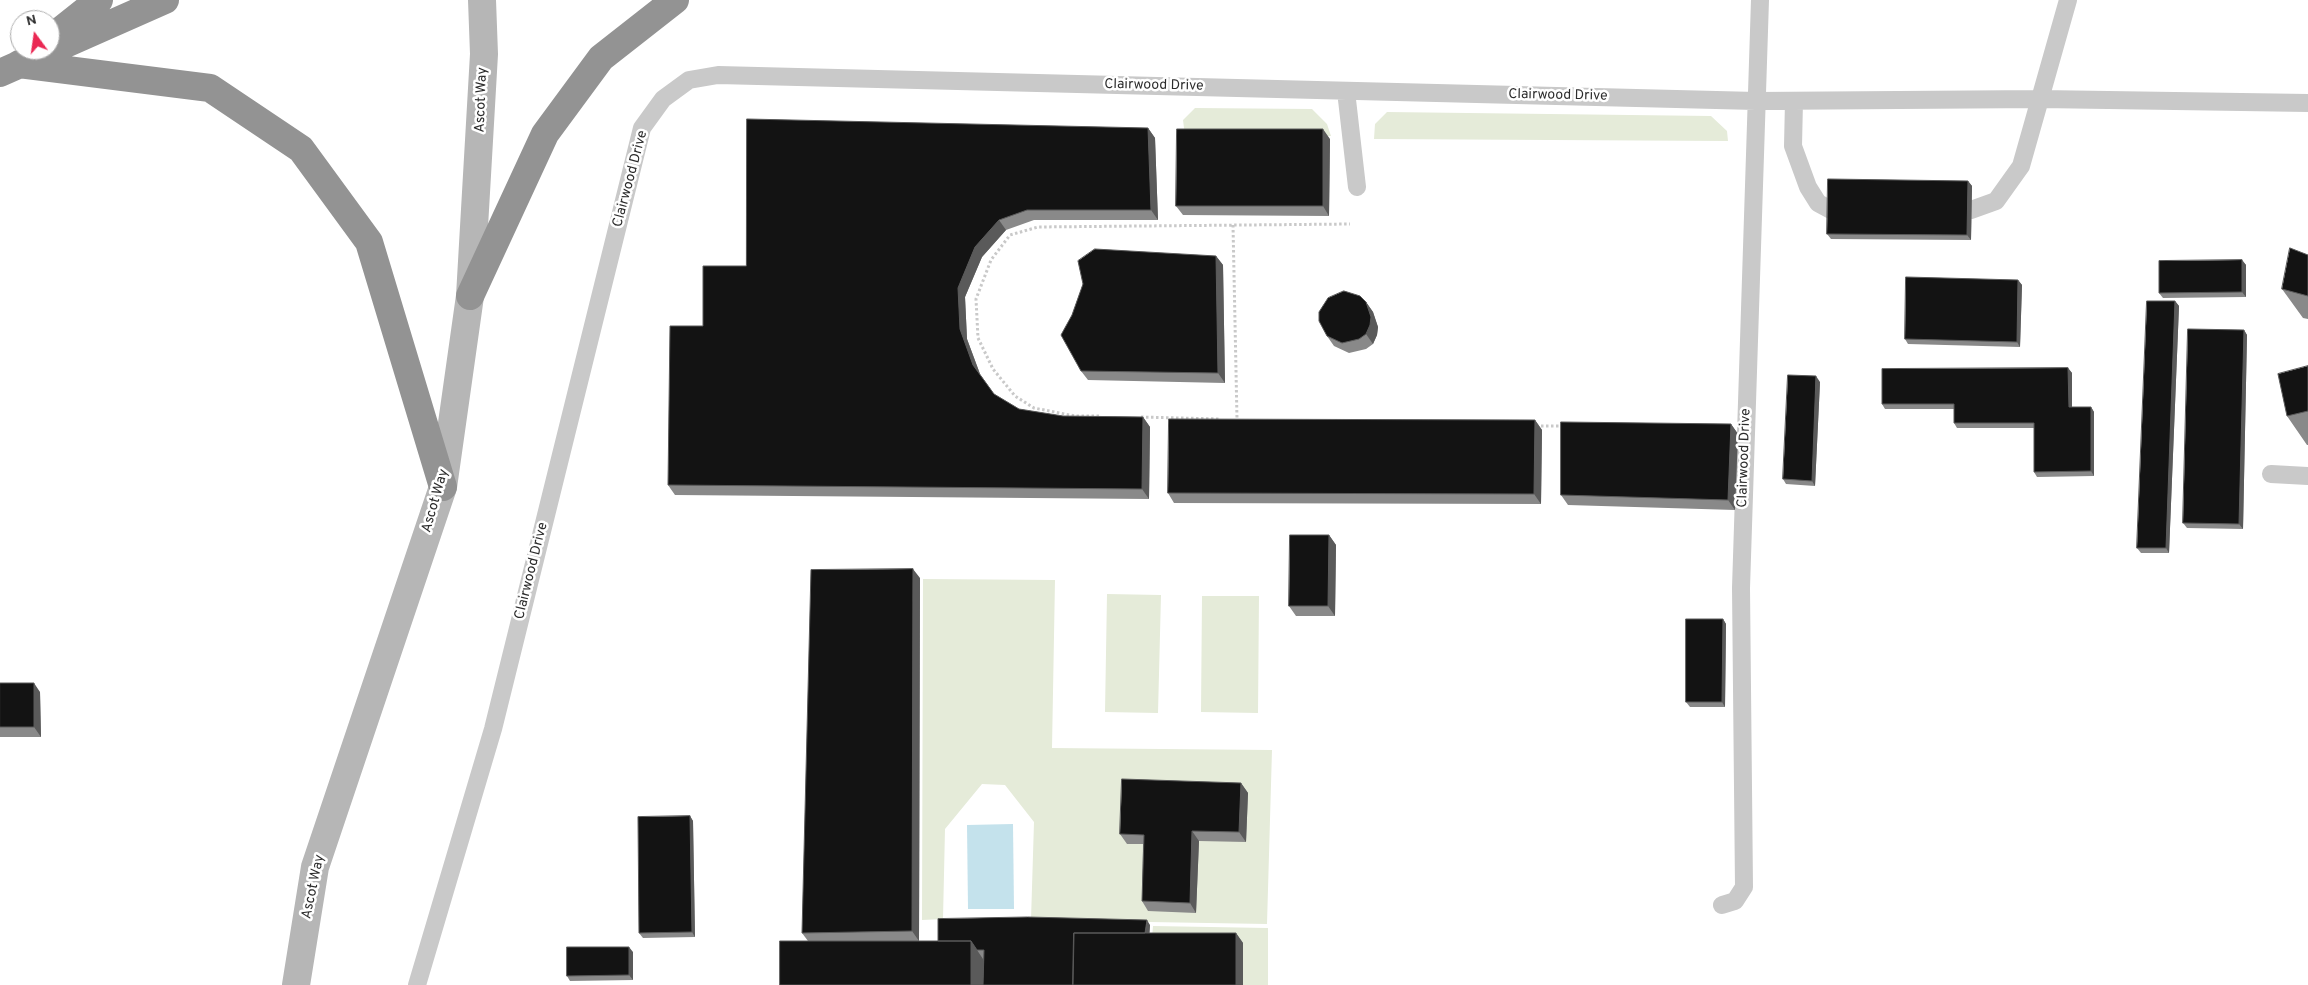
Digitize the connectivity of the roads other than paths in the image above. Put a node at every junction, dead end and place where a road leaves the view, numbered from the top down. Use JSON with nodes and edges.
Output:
{"nodes":[{"id":1,"x":99,"y":0,"type":"edge"},
{"id":2,"x":165,"y":0,"type":"edge"},
{"id":3,"x":482,"y":0,"type":"edge"},
{"id":4,"x":675,"y":0,"type":"edge"},
{"id":5,"x":1760,"y":0,"type":"edge"},
{"id":6,"x":2068,"y":0,"type":"edge"},
{"id":7,"x":60,"y":31,"type":"edge"},
{"id":8,"x":18,"y":62,"type":"edge"},
{"id":9,"x":1346,"y":91,"type":"junction"},
{"id":10,"x":2041,"y":98,"type":"junction"},
{"id":11,"x":1756,"y":101,"type":"junction"},
{"id":12,"x":1794,"y":101,"type":"junction"},
{"id":13,"x":2308,"y":103,"type":"edge"},
{"id":14,"x":1356,"y":186,"type":"dead end"},
{"id":15,"x":1831,"y":210,"type":"edge"},
{"id":16,"x":1971,"y":210,"type":"dead end"},
{"id":17,"x":470,"y":296,"type":"junction"},
{"id":18,"x":2271,"y":474,"type":"dead end"},
{"id":19,"x":2308,"y":476,"type":"edge"},
{"id":20,"x":443,"y":487,"type":"junction"},
{"id":21,"x":1722,"y":905,"type":"dead end"},
{"id":22,"x":296,"y":985,"type":"edge"},
{"id":23,"x":418,"y":985,"type":"edge"}],
"edges":[{"from":1,"to":7,"type":"highway"},
{"from":2,"to":8,"type":"highway"},
{"from":3,"to":17,"type":"main road","name":"Ascot Way"},
{"from":4,"to":17,"type":"highway"},
{"from":5,"to":11,"type":"lane"},
{"from":6,"to":10,"type":"lane"},
{"from":8,"to":20,"type":"highway"},
{"from":9,"to":11,"type":"lane","name":"Clairwood Drive"},
{"from":9,"to":14,"type":"lane"},
{"from":9,"to":23,"type":"lane","name":"Clairwood Drive"},
{"from":10,"to":12,"type":"lane"},
{"from":10,"to":13,"type":"lane"},
{"from":10,"to":16,"type":"lane"},
{"from":11,"to":12,"type":"lane"},
{"from":11,"to":21,"type":"lane","name":"Clairwood Drive"},
{"from":12,"to":15,"type":"lane"},
{"from":17,"to":20,"type":"main road","name":"Ascot Way"},
{"from":18,"to":19,"type":"lane"},
{"from":20,"to":22,"type":"main road","name":"Ascot Way"}]}
